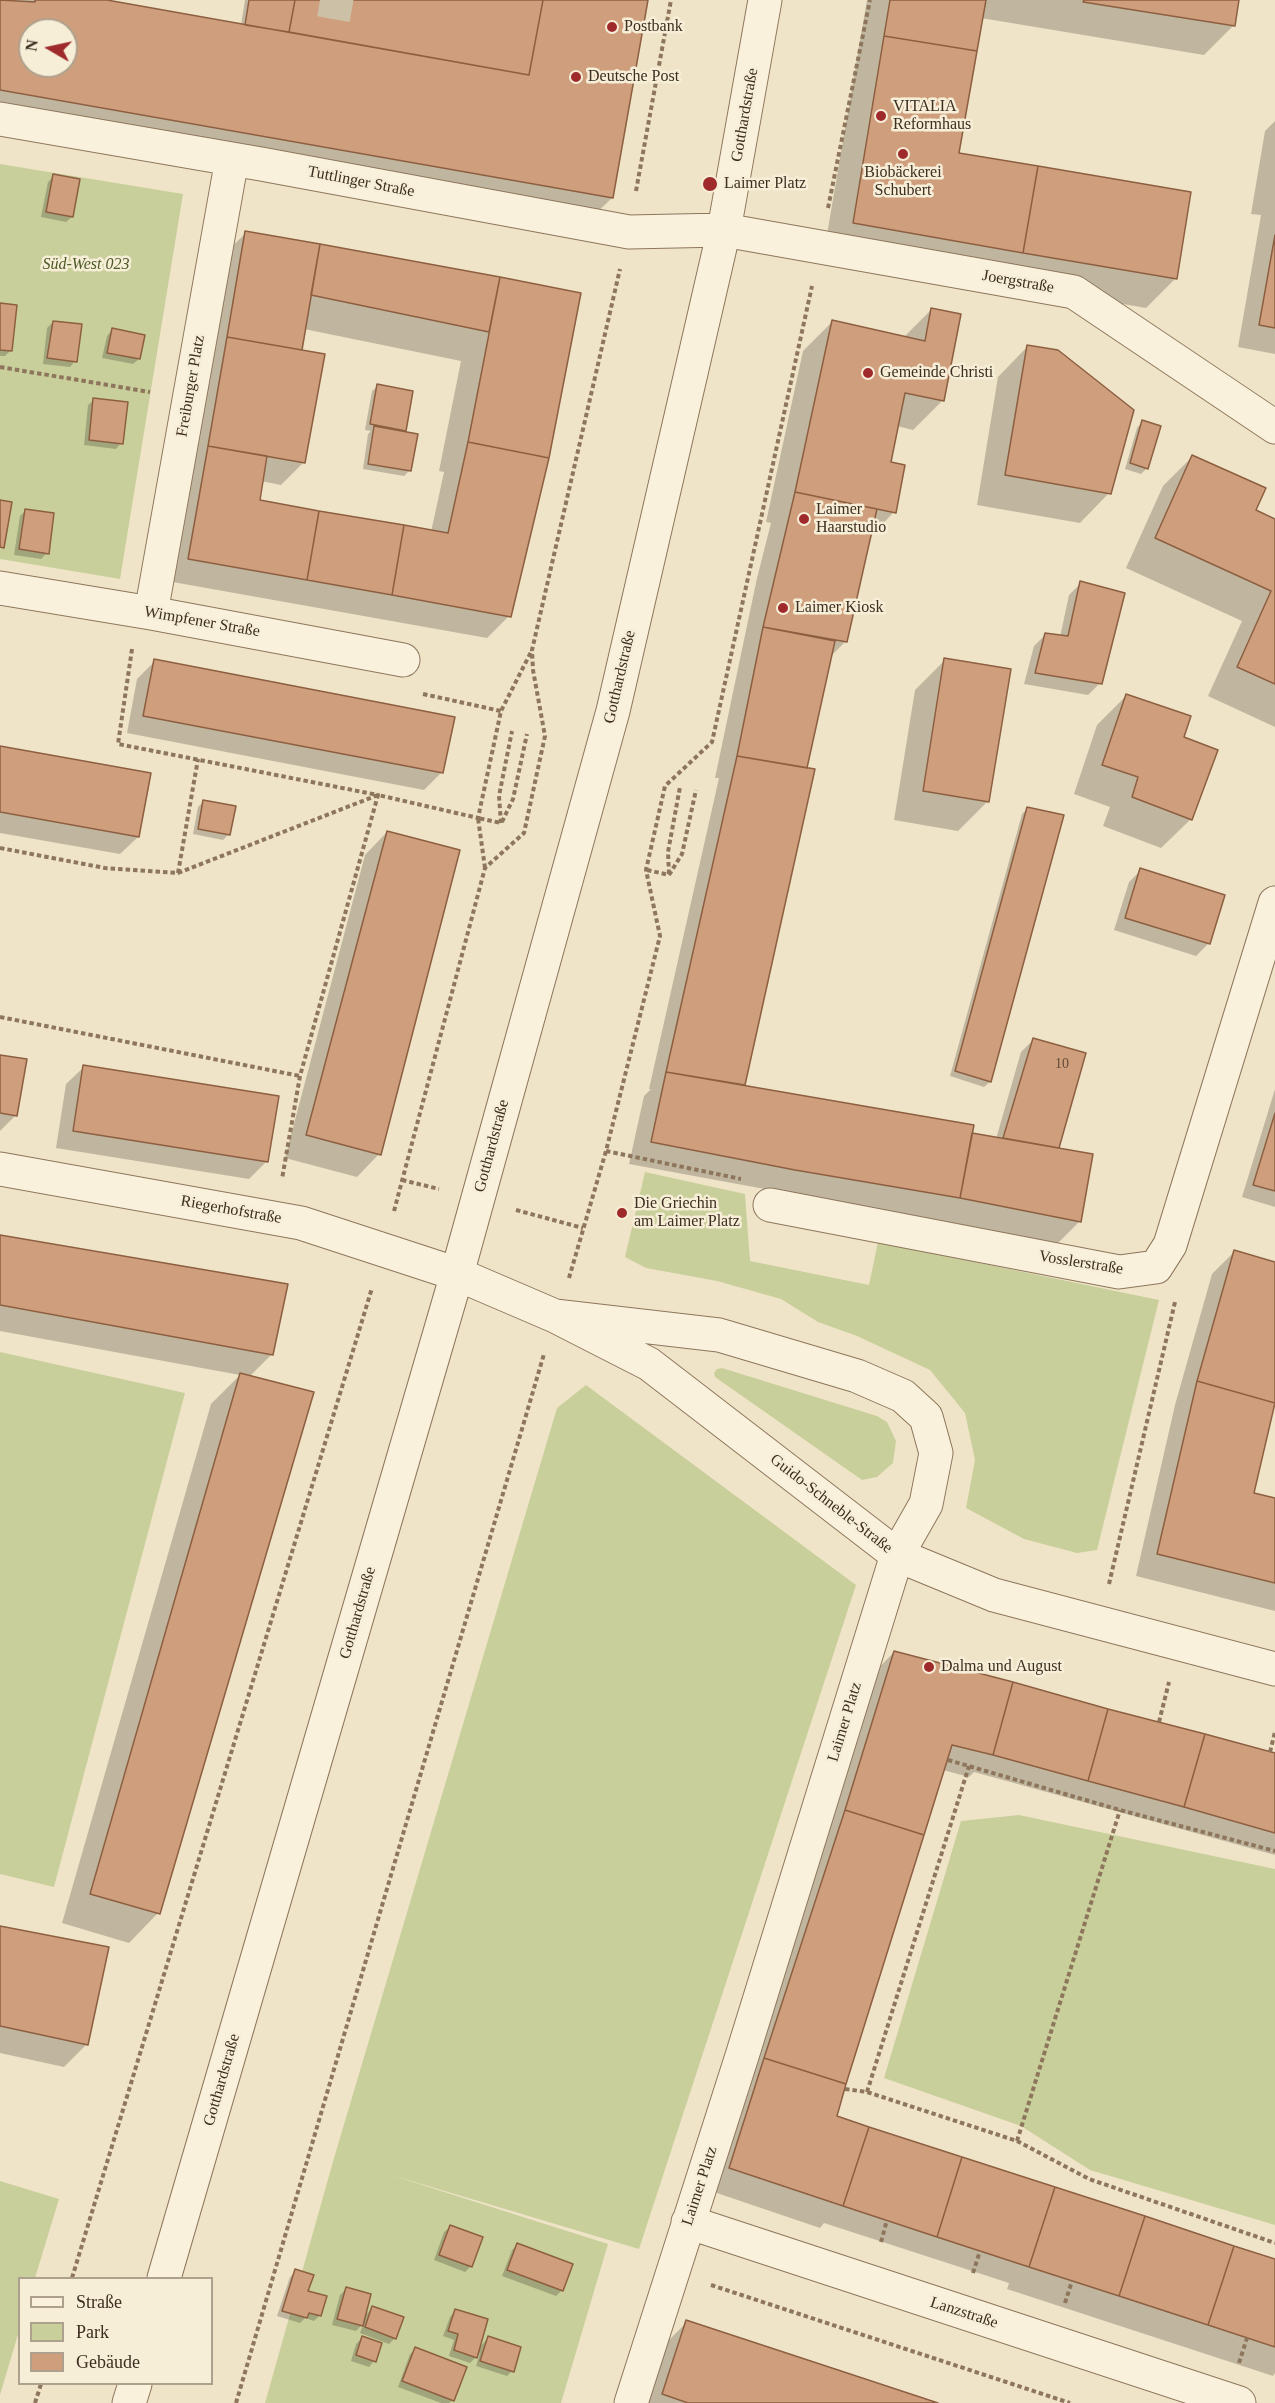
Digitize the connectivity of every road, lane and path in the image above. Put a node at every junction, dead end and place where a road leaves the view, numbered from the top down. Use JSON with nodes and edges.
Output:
{"nodes":[{"id":1,"x":671,"y":0,"type":"edge"},
{"id":2,"x":765,"y":0,"type":"edge"},
{"id":3,"x":870,"y":0,"type":"edge"},
{"id":4,"x":0,"y":119,"type":"edge"},
{"id":5,"x":232,"y":159,"type":"junction"},
{"id":6,"x":724,"y":230,"type":"junction"},
{"id":7,"x":628,"y":232,"type":"junction"},
{"id":8,"x":820,"y":249,"type":"junction"},
{"id":9,"x":0,"y":367,"type":"edge"},
{"id":10,"x":189,"y":398,"type":"junction"},
{"id":11,"x":1275,"y":427,"type":"edge"},
{"id":12,"x":0,"y":588,"type":"edge"},
{"id":13,"x":144,"y":612,"type":"junction"},
{"id":14,"x":532,"y":650,"type":"junction"},
{"id":15,"x":403,"y":660,"type":"joint"},
{"id":16,"x":501,"y":711,"type":"junction"},
{"id":17,"x":512,"y":731,"type":"dead end"},
{"id":18,"x":527,"y":734,"type":"dead end"},
{"id":19,"x":198,"y":759,"type":"junction"},
{"id":20,"x":680,"y":787,"type":"dead end"},
{"id":21,"x":696,"y":789,"type":"dead end"},
{"id":22,"x":378,"y":795,"type":"junction"},
{"id":23,"x":478,"y":818,"type":"junction"},
{"id":24,"x":501,"y":823,"type":"junction"},
{"id":25,"x":0,"y":848,"type":"edge"},
{"id":26,"x":484,"y":868,"type":"junction"},
{"id":27,"x":646,"y":870,"type":"junction"},
{"id":28,"x":178,"y":873,"type":"junction"},
{"id":29,"x":669,"y":875,"type":"junction"},
{"id":30,"x":1275,"y":903,"type":"edge"},
{"id":31,"x":0,"y":1017,"type":"edge"},
{"id":32,"x":300,"y":1076,"type":"junction"},
{"id":33,"x":606,"y":1151,"type":"junction"},
{"id":34,"x":0,"y":1169,"type":"edge"},
{"id":35,"x":770,"y":1205,"type":"joint"},
{"id":36,"x":276,"y":1218,"type":"junction"},
{"id":37,"x":578,"y":1242,"type":"dead end"},
{"id":38,"x":384,"y":1250,"type":"junction"},
{"id":39,"x":1156,"y":1267,"type":"junction"},
{"id":40,"x":457,"y":1274,"type":"junction"},
{"id":41,"x":555,"y":1316,"type":"junction"},
{"id":42,"x":537,"y":1379,"type":"dead end"},
{"id":43,"x":897,"y":1555,"type":"junction"},
{"id":44,"x":1100,"y":1622,"type":"junction"},
{"id":45,"x":1275,"y":1669,"type":"edge"},
{"id":46,"x":1275,"y":1732,"type":"edge"},
{"id":47,"x":1270,"y":1752,"type":"dead end"},
{"id":48,"x":948,"y":1760,"type":"dead end"},
{"id":49,"x":969,"y":1766,"type":"junction"},
{"id":50,"x":1120,"y":1810,"type":"junction"},
{"id":51,"x":1275,"y":1851,"type":"edge"},
{"id":52,"x":845,"y":2089,"type":"dead end"},
{"id":53,"x":867,"y":2092,"type":"junction"},
{"id":54,"x":1017,"y":2141,"type":"junction"},
{"id":55,"x":688,"y":2222,"type":"junction"},
{"id":56,"x":1275,"y":2243,"type":"edge"},
{"id":57,"x":673,"y":2272,"type":"junction"},
{"id":58,"x":72,"y":2277,"type":"edge"},
{"id":59,"x":164,"y":2277,"type":"edge"},
{"id":60,"x":41,"y":2385,"type":"edge"},
{"id":61,"x":135,"y":2385,"type":"edge"},
{"id":62,"x":35,"y":2403,"type":"edge"},
{"id":63,"x":129,"y":2403,"type":"edge"},
{"id":64,"x":236,"y":2403,"type":"edge"},
{"id":65,"x":631,"y":2403,"type":"edge"},
{"id":66,"x":1070,"y":2403,"type":"edge"},
{"id":67,"x":1239,"y":2403,"type":"edge"}],
"edges":[{"from":1,"to":7,"type":"path"},
{"from":2,"to":6,"type":"street","name":"Gotthardstraße"},
{"from":3,"to":8,"type":"path"},
{"from":4,"to":5,"type":"street","name":"Tuttlinger Straße"},
{"from":5,"to":7,"type":"street","name":"Tuttlinger Straße"},
{"from":5,"to":10,"type":"street","name":"Freiburger Platz"},
{"from":6,"to":7,"type":"street","name":"Tuttlinger Straße"},
{"from":6,"to":8,"type":"street","name":"Joergstraße"},
{"from":6,"to":40,"type":"street","name":"Gotthardstraße"},
{"from":7,"to":14,"type":"path"},
{"from":8,"to":11,"type":"street","name":"Joergstraße"},
{"from":8,"to":27,"type":"path"},
{"from":9,"to":10,"type":"path"},
{"from":10,"to":13,"type":"street","name":"Freiburger Platz"},
{"from":12,"to":13,"type":"street","name":"Wimpfener Straße"},
{"from":13,"to":15,"type":"street","name":"Wimpfener Straße"},
{"from":13,"to":19,"type":"path"},
{"from":14,"to":16,"type":"path"},
{"from":14,"to":26,"type":"path"},
{"from":15,"to":16,"type":"path"},
{"from":16,"to":23,"type":"path"},
{"from":17,"to":24,"type":"path"},
{"from":18,"to":24,"type":"path"},
{"from":19,"to":22,"type":"path"},
{"from":19,"to":28,"type":"path"},
{"from":20,"to":29,"type":"path"},
{"from":21,"to":29,"type":"path"},
{"from":22,"to":23,"type":"path"},
{"from":22,"to":28,"type":"path"},
{"from":22,"to":32,"type":"path"},
{"from":23,"to":24,"type":"path"},
{"from":23,"to":26,"type":"path"},
{"from":25,"to":28,"type":"path"},
{"from":26,"to":38,"type":"path"},
{"from":27,"to":29,"type":"path"},
{"from":27,"to":33,"type":"path"},
{"from":30,"to":39,"type":"street"},
{"from":31,"to":32,"type":"path"},
{"from":32,"to":36,"type":"path"},
{"from":33,"to":35,"type":"path"},
{"from":33,"to":37,"type":"path"},
{"from":34,"to":36,"type":"street","name":"Riegerhofstraße"},
{"from":35,"to":39,"type":"street","name":"Vosslerstraße"},
{"from":36,"to":38,"type":"street","name":"Riegerhofstraße"},
{"from":38,"to":40,"type":"street","name":"Riegerhofstraße"},
{"from":38,"to":58,"type":"path"},
{"from":39,"to":44,"type":"path"},
{"from":40,"to":41,"type":"street","name":"Guido-Schneble-Straße"},
{"from":40,"to":59,"type":"street","name":"Gotthardstraße"},
{"from":41,"to":43,"type":"street","name":"Guido-Schneble-Straße"},
{"from":41,"to":43,"type":"street","name":"Laimer Platz"},
{"from":42,"to":64,"type":"path"},
{"from":43,"to":44,"type":"street","name":"Guido-Schneble-Straße"},
{"from":43,"to":55,"type":"street","name":"Laimer Platz"},
{"from":44,"to":45,"type":"street","name":"Guido-Schneble-Straße"},
{"from":46,"to":47,"type":"path"},
{"from":48,"to":49,"type":"path"},
{"from":49,"to":50,"type":"path"},
{"from":49,"to":53,"type":"path"},
{"from":50,"to":51,"type":"path"},
{"from":50,"to":54,"type":"path"},
{"from":52,"to":53,"type":"path"},
{"from":53,"to":54,"type":"path"},
{"from":54,"to":56,"type":"path"},
{"from":55,"to":57,"type":"street","name":"Laimer Platz"},
{"from":55,"to":67,"type":"street","name":"Lanzstraße"},
{"from":57,"to":65,"type":"street","name":"Laimer Platz"},
{"from":57,"to":66,"type":"path"},
{"from":60,"to":62,"type":"path"},
{"from":61,"to":63,"type":"street"}]}
